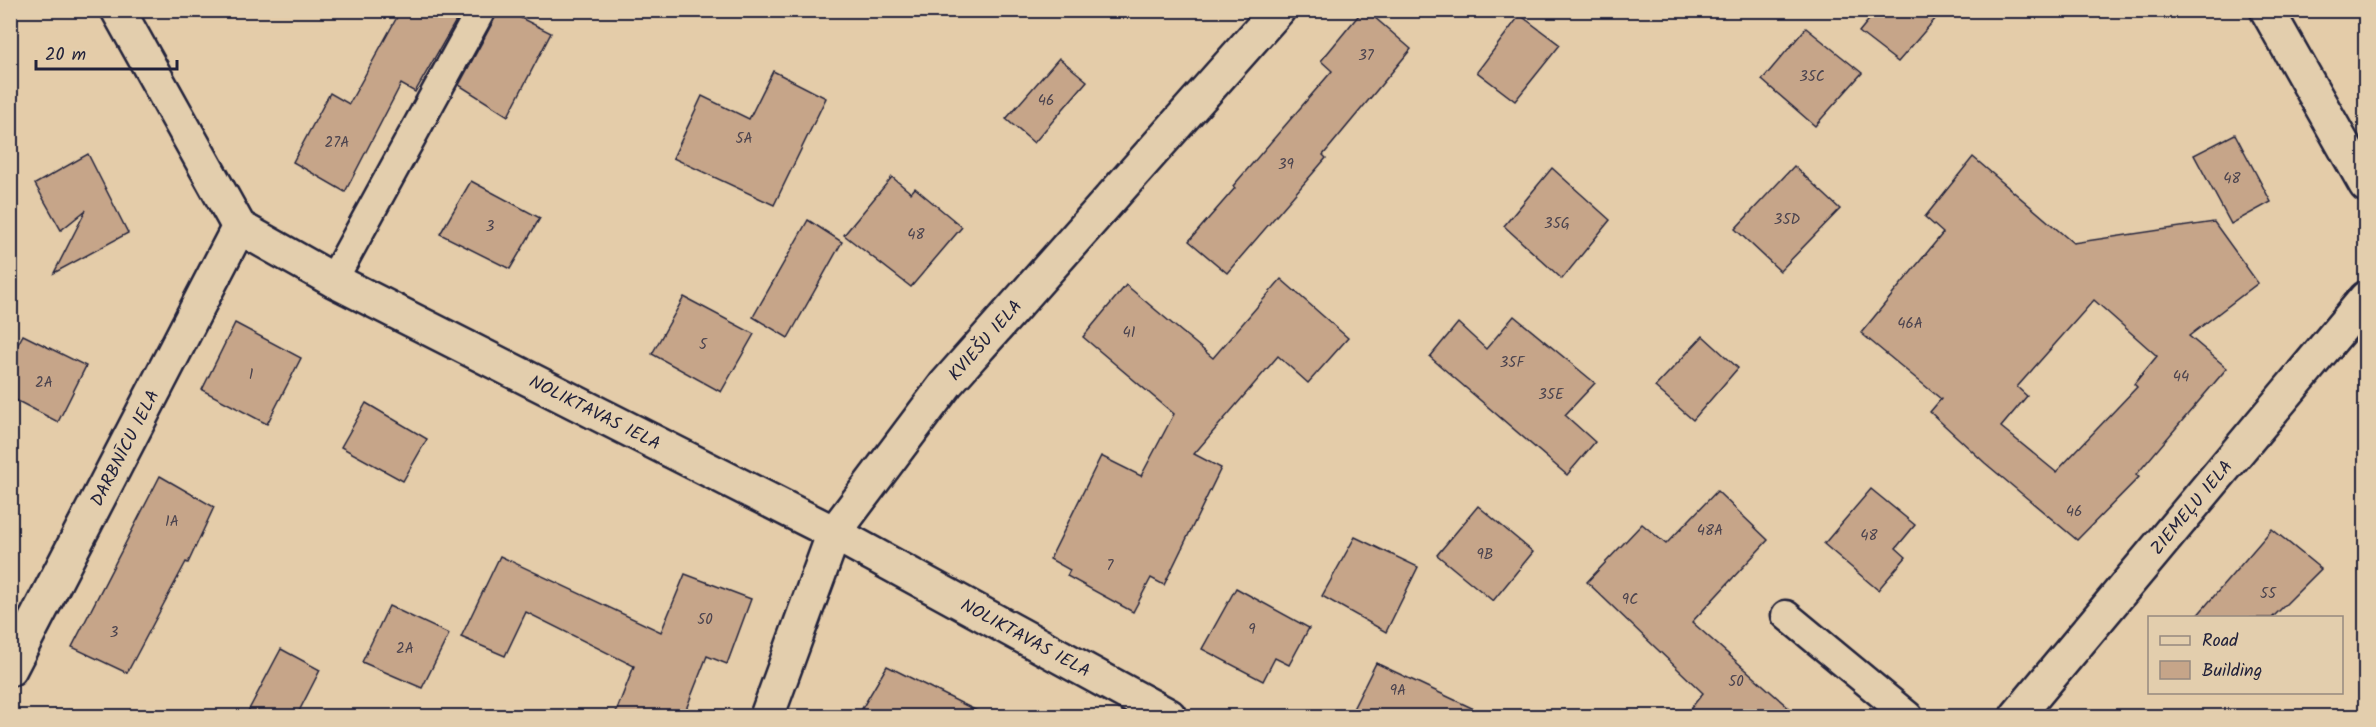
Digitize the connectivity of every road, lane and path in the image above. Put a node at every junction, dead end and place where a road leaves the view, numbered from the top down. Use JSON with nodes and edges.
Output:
{"nodes":[{"id":1,"x":118,"y":10,"type":"edge"},
{"id":2,"x":481,"y":10,"type":"edge"},
{"id":3,"x":1278,"y":10,"type":"edge"},
{"id":4,"x":2267,"y":10,"type":"edge"},
{"id":5,"x":2366,"y":185,"type":"edge"},
{"id":6,"x":239,"y":227,"type":"junction"},
{"id":7,"x":333,"y":280,"type":"junction"},
{"id":8,"x":2366,"y":298,"type":"edge"},
{"id":9,"x":834,"y":533,"type":"junction"},
{"id":10,"x":1786,"y":615,"type":"dead end"},
{"id":11,"x":10,"y":669,"type":"edge"},
{"id":12,"x":766,"y":717,"type":"edge"},
{"id":13,"x":1169,"y":717,"type":"edge"},
{"id":14,"x":1908,"y":717,"type":"edge"},
{"id":15,"x":2016,"y":717,"type":"edge"}],
"edges":[{"from":1,"to":6,"type":"street"},
{"from":2,"to":7,"type":"lane"},
{"from":3,"to":9,"type":"street","name":"KVIEŠU IELA"},
{"from":4,"to":5,"type":"street"},
{"from":6,"to":7,"type":"street","name":"NOLIKTAVAS IELA"},
{"from":6,"to":11,"type":"street","name":"DARBNĪCU IELA"},
{"from":7,"to":9,"type":"street","name":"NOLIKTAVAS IELA"},
{"from":8,"to":15,"type":"street","name":"ZIEMEĻU IELA"},
{"from":9,"to":12,"type":"street","name":"KVIEŠU IELA"},
{"from":9,"to":13,"type":"street","name":"NOLIKTAVAS IELA"},
{"from":10,"to":14,"type":"lane"}]}
